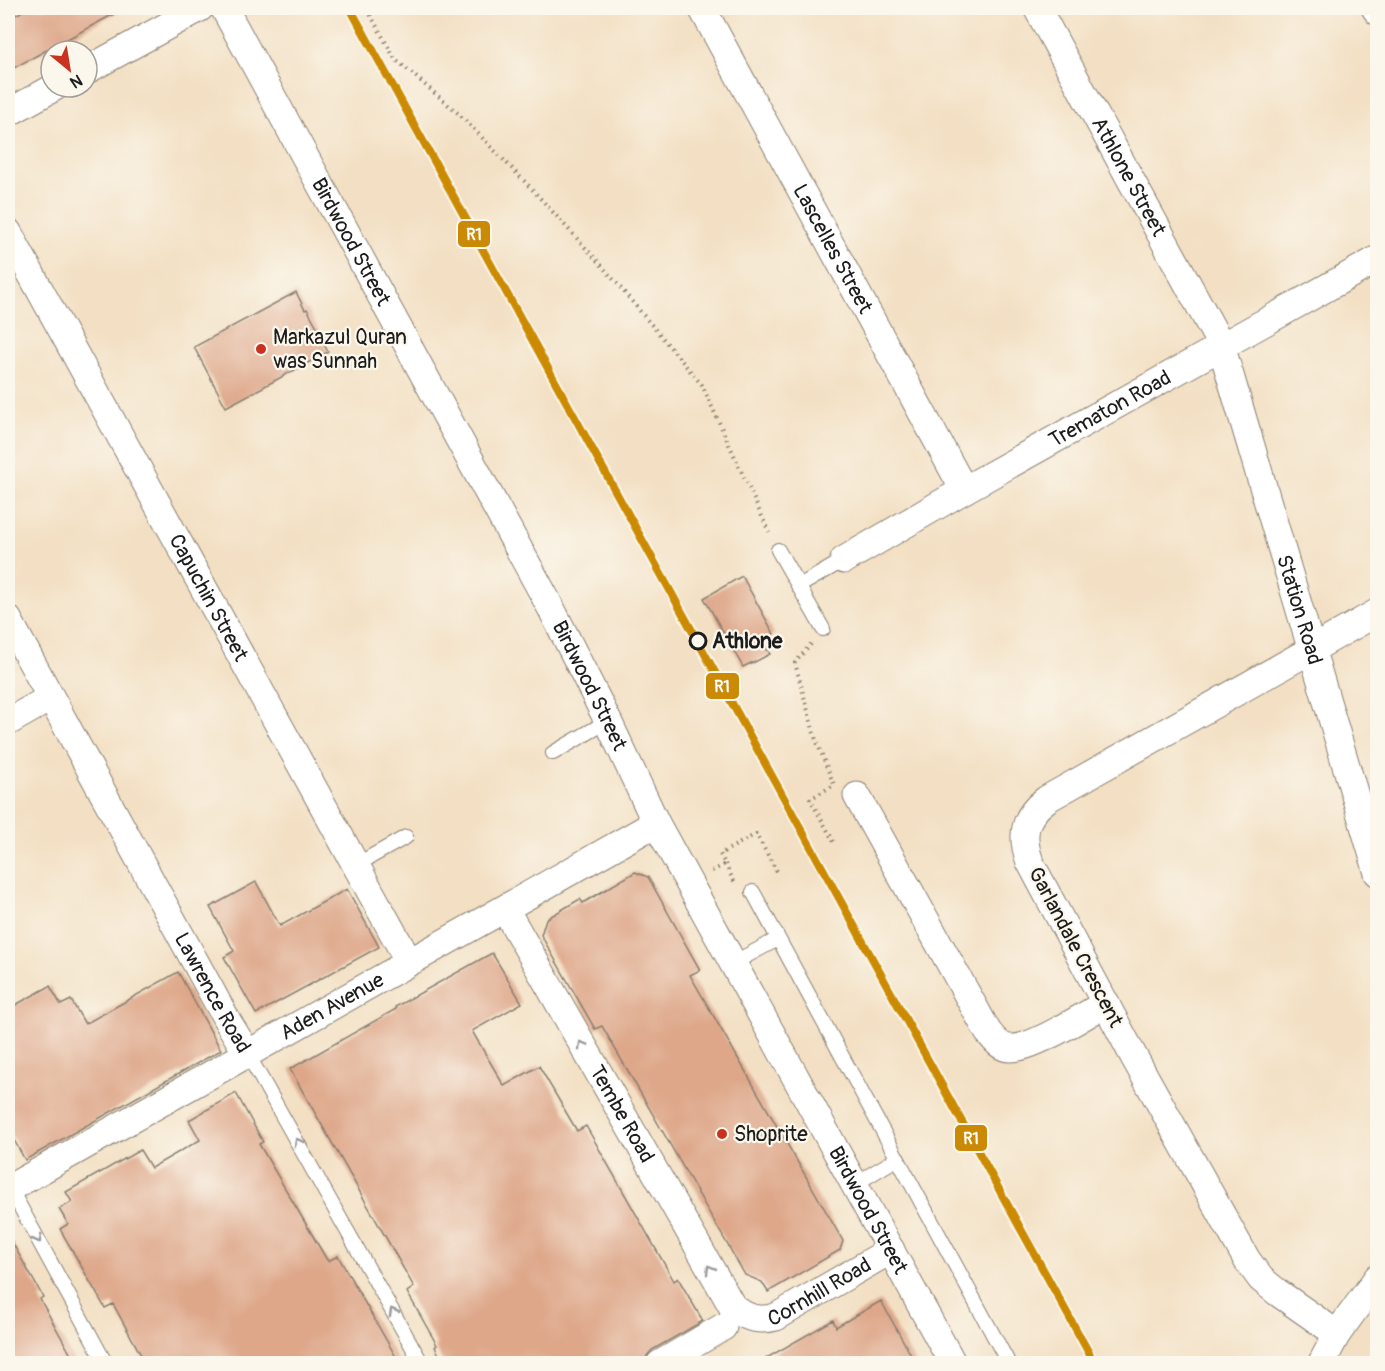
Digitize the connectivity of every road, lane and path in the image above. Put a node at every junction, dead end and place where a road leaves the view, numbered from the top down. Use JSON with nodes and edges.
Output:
{"nodes":[{"id":1,"x":200,"y":8,"type":"edge"},
{"id":2,"x":224,"y":8,"type":"edge"},
{"id":3,"x":377,"y":8,"type":"edge"},
{"id":4,"x":702,"y":8,"type":"edge"},
{"id":5,"x":1037,"y":8,"type":"edge"},
{"id":6,"x":1375,"y":8,"type":"edge"},
{"id":7,"x":1377,"y":12,"type":"edge"},
{"id":8,"x":99,"y":63,"type":"edge"},
{"id":9,"x":39,"y":96,"type":"edge"},
{"id":10,"x":8,"y":113,"type":"edge"},
{"id":11,"x":8,"y":232,"type":"edge"},
{"id":12,"x":1377,"y":259,"type":"edge"},
{"id":13,"x":1221,"y":345,"type":"junction"},
{"id":14,"x":964,"y":490,"type":"junction"},
{"id":15,"x":778,"y":550,"type":"joint"},
{"id":16,"x":844,"y":560,"type":"joint"},
{"id":17,"x":799,"y":586,"type":"junction"},
{"id":18,"x":1377,"y":612,"type":"edge"},
{"id":19,"x":8,"y":619,"type":"edge"},
{"id":20,"x":824,"y":629,"type":"dead end"},
{"id":21,"x":1312,"y":648,"type":"junction"},
{"id":22,"x":795,"y":663,"type":"dead end"},
{"id":23,"x":51,"y":698,"type":"junction"},
{"id":24,"x":608,"y":721,"type":"junction"},
{"id":25,"x":8,"y":722,"type":"edge"},
{"id":26,"x":553,"y":753,"type":"dead end"},
{"id":27,"x":857,"y":796,"type":"dead end"},
{"id":28,"x":656,"y":823,"type":"junction"},
{"id":29,"x":406,"y":837,"type":"dead end"},
{"id":30,"x":834,"y":842,"type":"dead end"},
{"id":31,"x":725,"y":864,"type":"junction"},
{"id":32,"x":356,"y":865,"type":"junction"},
{"id":33,"x":778,"y":873,"type":"dead end"},
{"id":34,"x":1377,"y":873,"type":"edge"},
{"id":35,"x":706,"y":874,"type":"dead end"},
{"id":36,"x":746,"y":891,"type":"joint"},
{"id":37,"x":505,"y":909,"type":"junction"},
{"id":38,"x":778,"y":939,"type":"junction"},
{"id":39,"x":409,"y":962,"type":"junction"},
{"id":40,"x":733,"y":963,"type":"junction"},
{"id":41,"x":1106,"y":1003,"type":"junction"},
{"id":42,"x":247,"y":1053,"type":"junction"},
{"id":43,"x":898,"y":1158,"type":"junction"},
{"id":44,"x":855,"y":1184,"type":"junction"},
{"id":45,"x":8,"y":1187,"type":"edge"},
{"id":46,"x":891,"y":1250,"type":"junction"},
{"id":47,"x":1377,"y":1277,"type":"edge"},
{"id":48,"x":734,"y":1321,"type":"junction"},
{"id":49,"x":1336,"y":1334,"type":"junction"},
{"id":50,"x":106,"y":1364,"type":"edge"},
{"id":51,"x":422,"y":1364,"type":"edge"},
{"id":52,"x":660,"y":1364,"type":"edge"},
{"id":53,"x":953,"y":1364,"type":"edge"},
{"id":54,"x":1009,"y":1364,"type":"edge"},
{"id":55,"x":1321,"y":1364,"type":"edge"}],
"edges":[{"from":1,"to":8,"type":"street"},
{"from":2,"to":24,"type":"street","name":"Birdwood Street"},
{"from":3,"to":15,"type":"path"},
{"from":4,"to":14,"type":"street","name":"Lascelles Street"},
{"from":5,"to":13,"type":"street","name":"Athlone Street"},
{"from":6,"to":7,"type":"street"},
{"from":9,"to":10,"type":"street"},
{"from":11,"to":32,"type":"street","name":"Capuchin Street"},
{"from":12,"to":13,"type":"street","name":"Trematon Road"},
{"from":13,"to":14,"type":"street","name":"Trematon Road"},
{"from":13,"to":21,"type":"street","name":"Station Road"},
{"from":14,"to":16,"type":"street","name":"Trematon Road"},
{"from":15,"to":17,"type":"lane"},
{"from":16,"to":17,"type":"lane"},
{"from":17,"to":20,"type":"lane"},
{"from":18,"to":21,"type":"street","name":"Garlandale Crescent"},
{"from":19,"to":23,"type":"street","name":"Lawrence Road"},
{"from":21,"to":34,"type":"street","name":"Station Road"},
{"from":21,"to":41,"type":"street","name":"Garlandale Crescent"},
{"from":22,"to":30,"type":"path"},
{"from":23,"to":25,"type":"street"},
{"from":23,"to":42,"type":"street","name":"Lawrence Road"},
{"from":24,"to":26,"type":"lane"},
{"from":24,"to":28,"type":"street","name":"Birdwood Street"},
{"from":27,"to":41,"type":"street"},
{"from":28,"to":37,"type":"street","name":"Aden Avenue"},
{"from":28,"to":40,"type":"street","name":"Birdwood Street"},
{"from":29,"to":32,"type":"lane"},
{"from":31,"to":33,"type":"path"},
{"from":31,"to":35,"type":"path"},
{"from":31,"to":36,"type":"path"},
{"from":32,"to":39,"type":"street","name":"Capuchin Street"},
{"from":36,"to":38,"type":"lane"},
{"from":37,"to":39,"type":"street","name":"Aden Avenue"},
{"from":48,"to":37,"type":"street","name":"Tembe Road","one_way":true},
{"from":38,"to":40,"type":"lane"},
{"from":38,"to":43,"type":"lane"},
{"from":39,"to":42,"type":"street","name":"Aden Avenue"},
{"from":40,"to":44,"type":"street","name":"Birdwood Street"},
{"from":41,"to":49,"type":"street","name":"Garlandale Crescent"},
{"from":42,"to":45,"type":"street","name":"Aden Avenue"},
{"from":51,"to":42,"type":"lane","name":"Lawrence Road","one_way":true},
{"from":43,"to":44,"type":"lane"},
{"from":43,"to":54,"type":"lane"},
{"from":44,"to":46,"type":"street","name":"Birdwood Street"},
{"from":45,"to":50,"type":"lane","one_way":true},
{"from":46,"to":48,"type":"street","name":"Cornhill Road"},
{"from":46,"to":53,"type":"street","name":"Birdwood Street"},
{"from":47,"to":49,"type":"street"},
{"from":48,"to":52,"type":"street"},
{"from":49,"to":55,"type":"street"}]}
